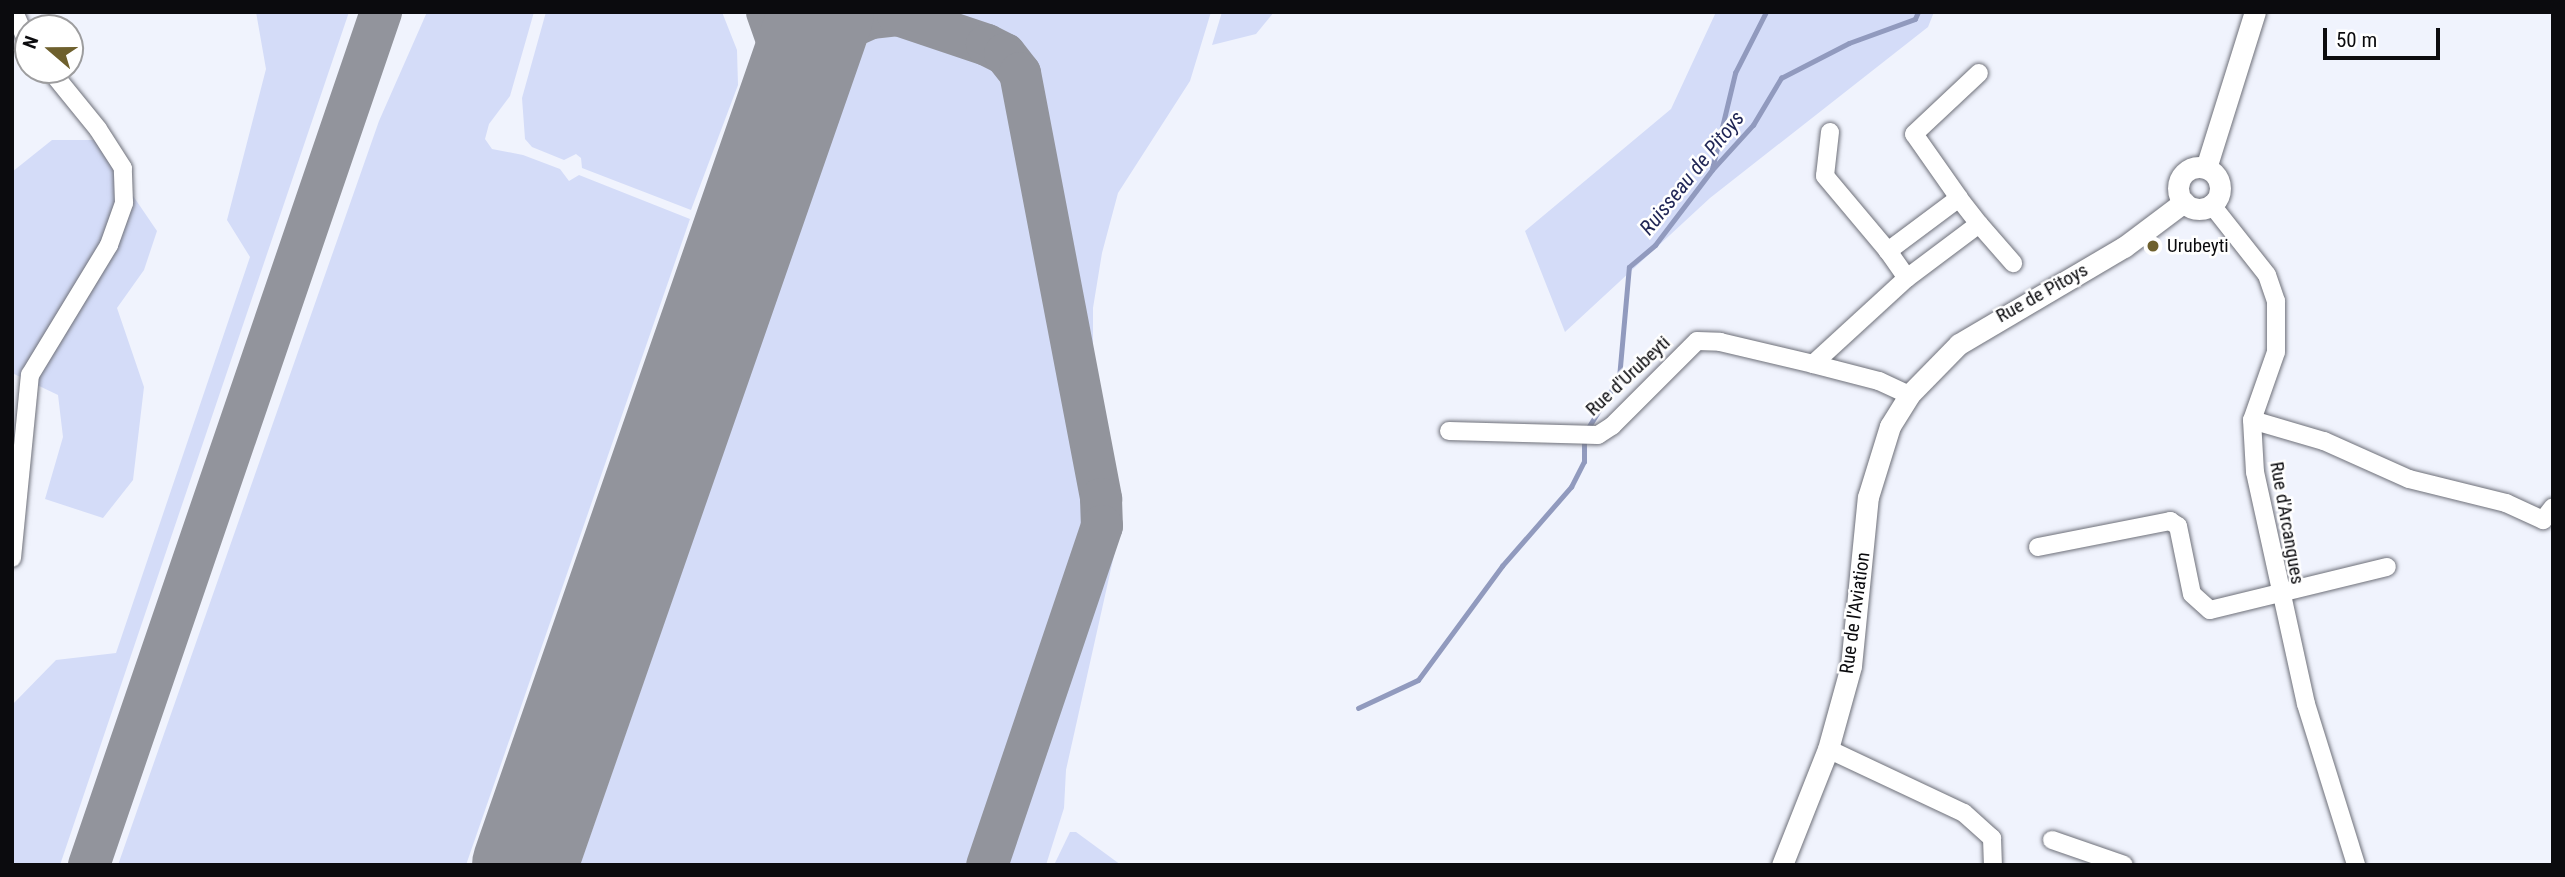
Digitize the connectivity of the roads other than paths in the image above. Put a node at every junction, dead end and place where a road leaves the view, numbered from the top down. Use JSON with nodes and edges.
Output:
{"nodes":[{"id":1,"x":2255,"y":12,"type":"edge"},
{"id":2,"x":1979,"y":73,"type":"dead end"},
{"id":3,"x":61,"y":84,"type":"edge"},
{"id":4,"x":1830,"y":132,"type":"dead end"},
{"id":5,"x":2206,"y":168,"type":"junction"},
{"id":6,"x":1959,"y":198,"type":"junction"},
{"id":7,"x":2184,"y":202,"type":"junction"},
{"id":8,"x":2211,"y":204,"type":"junction"},
{"id":9,"x":1979,"y":224,"type":"junction"},
{"id":10,"x":1888,"y":251,"type":"junction"},
{"id":11,"x":2013,"y":263,"type":"dead end"},
{"id":12,"x":1907,"y":278,"type":"junction"},
{"id":13,"x":1813,"y":364,"type":"junction"},
{"id":14,"x":1909,"y":395,"type":"junction"},
{"id":15,"x":2252,"y":420,"type":"junction"},
{"id":16,"x":1449,"y":431,"type":"dead end"},
{"id":17,"x":2553,"y":507,"type":"edge"},
{"id":18,"x":2038,"y":547,"type":"dead end"},
{"id":19,"x":12,"y":558,"type":"edge"},
{"id":20,"x":2387,"y":567,"type":"dead end"},
{"id":21,"x":2278,"y":593,"type":"junction"},
{"id":22,"x":1828,"y":749,"type":"junction"},
{"id":23,"x":2052,"y":840,"type":"dead end"},
{"id":24,"x":1782,"y":865,"type":"edge"},
{"id":25,"x":1993,"y":865,"type":"edge"},
{"id":26,"x":2124,"y":865,"type":"edge"},
{"id":27,"x":2356,"y":865,"type":"edge"}],
"edges":[{"from":1,"to":5,"type":"street"},
{"from":2,"to":6,"type":"street"},
{"from":3,"to":19,"type":"street"},
{"from":4,"to":10,"type":"street"},
{"from":5,"to":7,"type":"street"},
{"from":5,"to":8,"type":"street"},
{"from":6,"to":9,"type":"street"},
{"from":6,"to":10,"type":"street"},
{"from":7,"to":8,"type":"street"},
{"from":7,"to":14,"type":"street","name":"Rue de Pitoys"},
{"from":8,"to":15,"type":"street","name":"Rue d'Arcangues"},
{"from":9,"to":11,"type":"street"},
{"from":9,"to":12,"type":"street"},
{"from":10,"to":12,"type":"street"},
{"from":12,"to":13,"type":"street"},
{"from":13,"to":14,"type":"street","name":"Rue d'Urubeyti"},
{"from":13,"to":16,"type":"street","name":"Rue d'Urubeyti"},
{"from":14,"to":22,"type":"street","name":"Rue de l'Aviation"},
{"from":15,"to":17,"type":"street"},
{"from":15,"to":21,"type":"street","name":"Rue d'Arcangues"},
{"from":18,"to":21,"type":"street"},
{"from":20,"to":21,"type":"street"},
{"from":21,"to":27,"type":"street","name":"Rue d'Arcangues"},
{"from":22,"to":24,"type":"street","name":"Rue de l'Aviation"},
{"from":22,"to":25,"type":"street"},
{"from":23,"to":26,"type":"street"}]}
